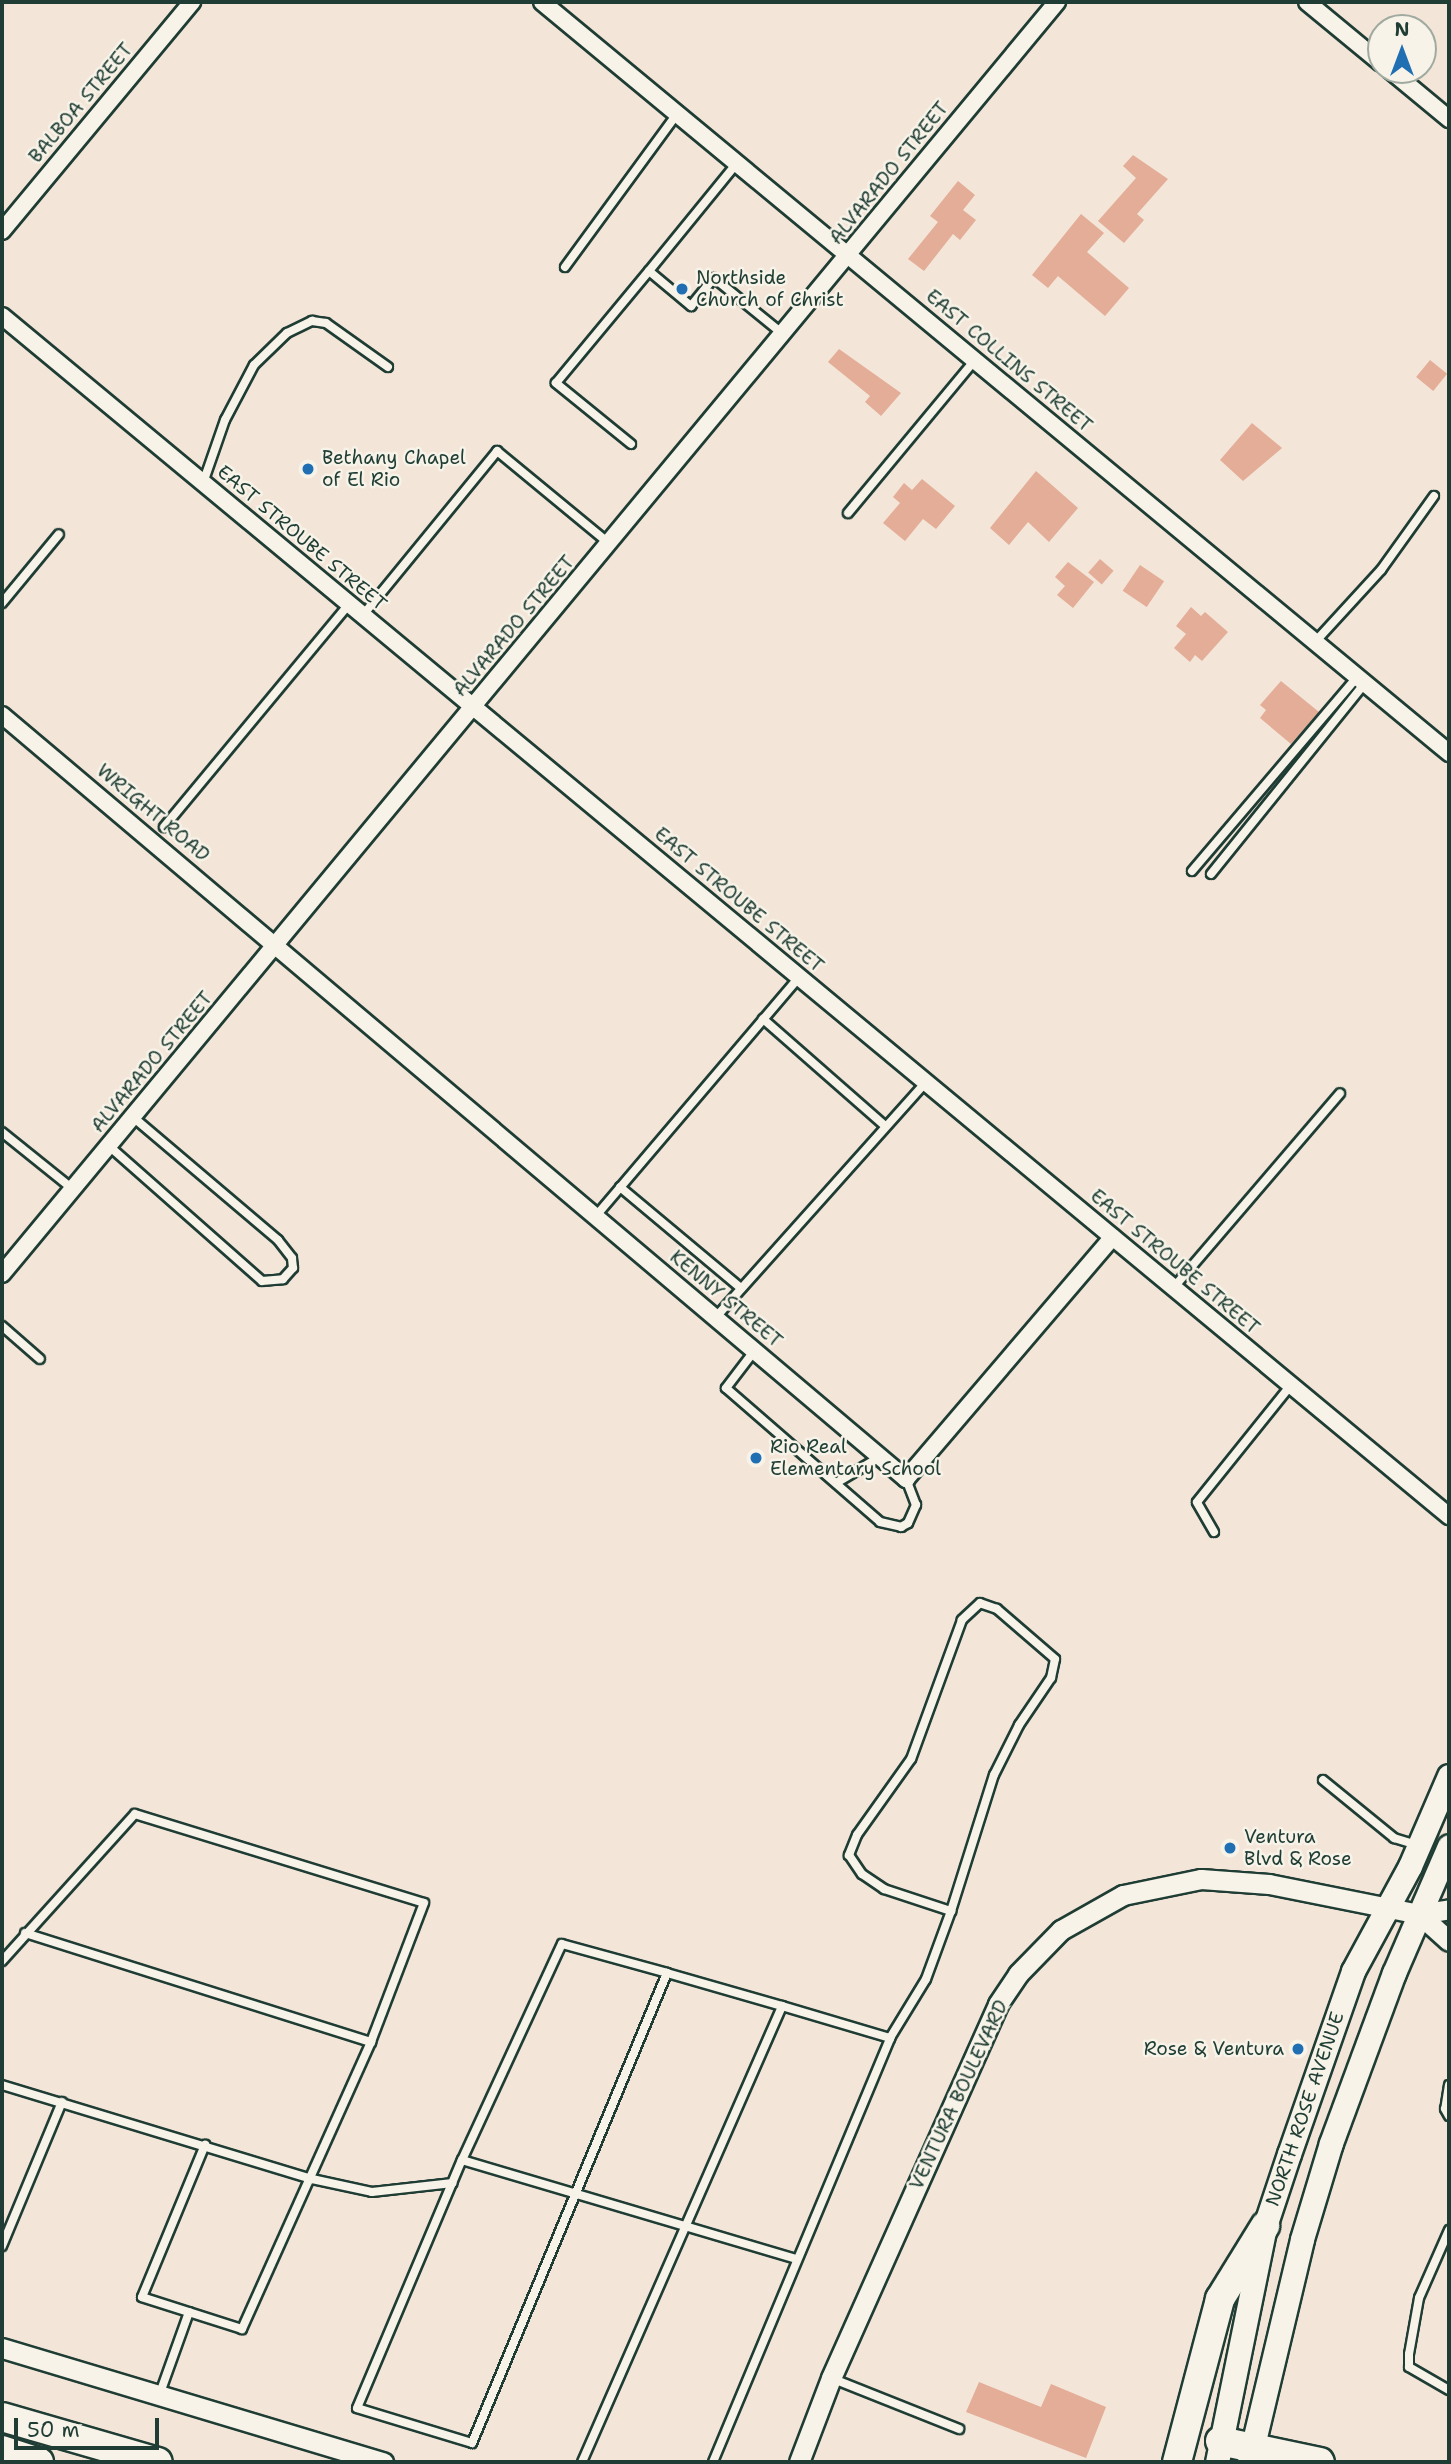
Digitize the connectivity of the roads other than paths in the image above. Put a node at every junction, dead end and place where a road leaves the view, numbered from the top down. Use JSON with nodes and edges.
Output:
{"nodes":[{"id":1,"x":192,"y":2,"type":"edge"},
{"id":2,"x":542,"y":2,"type":"edge"},
{"id":3,"x":1056,"y":2,"type":"edge"},
{"id":4,"x":1307,"y":2,"type":"edge"},
{"id":5,"x":1367,"y":51,"type":"edge"},
{"id":6,"x":1407,"y":84,"type":"edge"},
{"id":7,"x":677,"y":114,"type":"junction"},
{"id":8,"x":1449,"y":119,"type":"edge"},
{"id":9,"x":737,"y":163,"type":"junction"},
{"id":10,"x":2,"y":231,"type":"edge"},
{"id":11,"x":848,"y":255,"type":"junction"},
{"id":12,"x":565,"y":267,"type":"dead end"},
{"id":13,"x":649,"y":271,"type":"junction"},
{"id":14,"x":2,"y":316,"type":"edge"},
{"id":15,"x":783,"y":334,"type":"junction"},
{"id":16,"x":975,"y":360,"type":"junction"},
{"id":17,"x":388,"y":367,"type":"dead end"},
{"id":18,"x":631,"y":444,"type":"dead end"},
{"id":19,"x":203,"y":483,"type":"junction"},
{"id":20,"x":1434,"y":496,"type":"dead end"},
{"id":21,"x":848,"y":513,"type":"dead end"},
{"id":22,"x":59,"y":534,"type":"dead end"},
{"id":23,"x":610,"y":544,"type":"junction"},
{"id":24,"x":2,"y":603,"type":"edge"},
{"id":25,"x":349,"y":604,"type":"junction"},
{"id":26,"x":363,"y":615,"type":"junction"},
{"id":27,"x":1315,"y":642,"type":"junction"},
{"id":28,"x":1361,"y":680,"type":"junction"},
{"id":29,"x":474,"y":708,"type":"junction"},
{"id":30,"x":2,"y":715,"type":"edge"},
{"id":31,"x":1449,"y":753,"type":"edge"},
{"id":32,"x":164,"y":827,"type":"dead end"},
{"id":33,"x":1192,"y":871,"type":"dead end"},
{"id":34,"x":1211,"y":874,"type":"dead end"},
{"id":35,"x":275,"y":947,"type":"junction"},
{"id":36,"x":799,"y":977,"type":"junction"},
{"id":37,"x":763,"y":1019,"type":"junction"},
{"id":38,"x":926,"y":1082,"type":"junction"},
{"id":39,"x":1340,"y":1093,"type":"dead end"},
{"id":40,"x":133,"y":1117,"type":"junction"},
{"id":41,"x":884,"y":1125,"type":"junction"},
{"id":42,"x":2,"y":1132,"type":"edge"},
{"id":43,"x":109,"y":1146,"type":"junction"},
{"id":44,"x":620,"y":1187,"type":"junction"},
{"id":45,"x":73,"y":1189,"type":"junction"},
{"id":46,"x":595,"y":1217,"type":"junction"},
{"id":47,"x":1113,"y":1237,"type":"junction"},
{"id":48,"x":2,"y":1274,"type":"edge"},
{"id":49,"x":1174,"y":1287,"type":"junction"},
{"id":50,"x":741,"y":1288,"type":"junction"},
{"id":51,"x":716,"y":1317,"type":"junction"},
{"id":52,"x":2,"y":1326,"type":"edge"},
{"id":53,"x":755,"y":1350,"type":"junction"},
{"id":54,"x":40,"y":1359,"type":"dead end"},
{"id":55,"x":1291,"y":1385,"type":"junction"},
{"id":56,"x":880,"y":1457,"type":"junction"},
{"id":57,"x":906,"y":1479,"type":"junction"},
{"id":58,"x":836,"y":1483,"type":"junction"},
{"id":59,"x":1449,"y":1516,"type":"edge"},
{"id":60,"x":1214,"y":1532,"type":"dead end"},
{"id":61,"x":1449,"y":1776,"type":"edge"},
{"id":62,"x":1323,"y":1780,"type":"dead end"},
{"id":63,"x":1419,"y":1846,"type":"junction"},
{"id":64,"x":1449,"y":1846,"type":"edge"},
{"id":65,"x":1388,"y":1908,"type":"junction"},
{"id":66,"x":1449,"y":1909,"type":"edge"},
{"id":67,"x":951,"y":1911,"type":"junction"},
{"id":68,"x":1419,"y":1914,"type":"junction"},
{"id":69,"x":26,"y":1933,"type":"junction"},
{"id":70,"x":1449,"y":1941,"type":"edge"},
{"id":71,"x":2,"y":1961,"type":"edge"},
{"id":72,"x":667,"y":1973,"type":"junction"},
{"id":73,"x":782,"y":2006,"type":"junction"},
{"id":74,"x":890,"y":2038,"type":"junction"},
{"id":75,"x":371,"y":2042,"type":"junction"},
{"id":76,"x":2,"y":2085,"type":"edge"},
{"id":77,"x":1449,"y":2085,"type":"edge"},
{"id":78,"x":62,"y":2102,"type":"junction"},
{"id":79,"x":1449,"y":2116,"type":"edge"},
{"id":80,"x":205,"y":2145,"type":"junction"},
{"id":81,"x":462,"y":2160,"type":"junction"},
{"id":82,"x":312,"y":2179,"type":"junction"},
{"id":83,"x":452,"y":2183,"type":"junction"},
{"id":84,"x":579,"y":2194,"type":"junction"},
{"id":85,"x":682,"y":2225,"type":"junction"},
{"id":86,"x":1265,"y":2226,"type":"junction"},
{"id":87,"x":1449,"y":2230,"type":"edge"},
{"id":88,"x":2,"y":2246,"type":"edge"},
{"id":89,"x":797,"y":2259,"type":"junction"},
{"id":90,"x":189,"y":2312,"type":"junction"},
{"id":91,"x":2,"y":2348,"type":"edge"},
{"id":92,"x":831,"y":2378,"type":"junction"},
{"id":93,"x":1449,"y":2390,"type":"edge"},
{"id":94,"x":160,"y":2393,"type":"junction"},
{"id":95,"x":2,"y":2417,"type":"edge"},
{"id":96,"x":959,"y":2429,"type":"dead end"},
{"id":97,"x":2,"y":2450,"type":"edge"},
{"id":98,"x":1218,"y":2452,"type":"edge"},
{"id":99,"x":1250,"y":2454,"type":"edge"},
{"id":100,"x":39,"y":2462,"type":"edge"},
{"id":101,"x":158,"y":2462,"type":"edge"},
{"id":102,"x":383,"y":2462,"type":"edge"},
{"id":103,"x":582,"y":2462,"type":"edge"},
{"id":104,"x":713,"y":2462,"type":"edge"},
{"id":105,"x":799,"y":2462,"type":"edge"},
{"id":106,"x":1177,"y":2462,"type":"edge"},
{"id":107,"x":1320,"y":2462,"type":"edge"}],
"edges":[{"from":1,"to":10,"type":"street","name":"BALBOA STREET"},
{"from":2,"to":7,"type":"street","name":"EAST COLLINS STREET"},
{"from":3,"to":11,"type":"street","name":"ALVARADO STREET"},
{"from":4,"to":5,"type":"street"},
{"from":6,"to":8,"type":"street"},
{"from":7,"to":9,"type":"street","name":"EAST COLLINS STREET"},
{"from":7,"to":12,"type":"lane"},
{"from":9,"to":11,"type":"street","name":"EAST COLLINS STREET"},
{"from":9,"to":13,"type":"lane"},
{"from":11,"to":15,"type":"street","name":"ALVARADO STREET"},
{"from":11,"to":16,"type":"street","name":"EAST COLLINS STREET"},
{"from":13,"to":15,"type":"lane"},
{"from":13,"to":18,"type":"lane"},
{"from":14,"to":19,"type":"street","name":"EAST STROUBE STREET"},
{"from":15,"to":23,"type":"street","name":"ALVARADO STREET"},
{"from":16,"to":21,"type":"lane"},
{"from":16,"to":27,"type":"street","name":"EAST COLLINS STREET"},
{"from":17,"to":19,"type":"lane"},
{"from":19,"to":25,"type":"street","name":"EAST STROUBE STREET"},
{"from":20,"to":27,"type":"lane"},
{"from":22,"to":24,"type":"lane"},
{"from":23,"to":26,"type":"lane"},
{"from":23,"to":29,"type":"street","name":"ALVARADO STREET"},
{"from":25,"to":26,"type":"street","name":"EAST STROUBE STREET"},
{"from":25,"to":32,"type":"lane"},
{"from":26,"to":29,"type":"street","name":"EAST STROUBE STREET"},
{"from":27,"to":28,"type":"street","name":"EAST COLLINS STREET"},
{"from":28,"to":31,"type":"street","name":"EAST COLLINS STREET"},
{"from":28,"to":33,"type":"lane"},
{"from":28,"to":34,"type":"lane"},
{"from":29,"to":35,"type":"street","name":"ALVARADO STREET"},
{"from":29,"to":36,"type":"street","name":"EAST STROUBE STREET"},
{"from":30,"to":35,"type":"street","name":"WRIGHT ROAD"},
{"from":35,"to":40,"type":"street","name":"ALVARADO STREET"},
{"from":35,"to":46,"type":"street","name":"KENNY STREET"},
{"from":36,"to":37,"type":"lane"},
{"from":36,"to":38,"type":"street","name":"EAST STROUBE STREET"},
{"from":37,"to":41,"type":"lane"},
{"from":37,"to":44,"type":"lane"},
{"from":38,"to":41,"type":"lane"},
{"from":38,"to":47,"type":"street","name":"EAST STROUBE STREET"},
{"from":39,"to":49,"type":"lane"},
{"from":40,"to":43,"type":"street","name":"ALVARADO STREET"},
{"from":40,"to":43,"type":"lane"},
{"from":41,"to":50,"type":"lane"},
{"from":42,"to":45,"type":"lane"},
{"from":43,"to":45,"type":"street","name":"ALVARADO STREET"},
{"from":44,"to":46,"type":"lane"},
{"from":44,"to":50,"type":"lane"},
{"from":45,"to":48,"type":"street","name":"ALVARADO STREET"},
{"from":46,"to":51,"type":"street","name":"KENNY STREET"},
{"from":47,"to":49,"type":"street","name":"EAST STROUBE STREET"},
{"from":47,"to":57,"type":"street"},
{"from":49,"to":55,"type":"street","name":"EAST STROUBE STREET"},
{"from":50,"to":51,"type":"lane"},
{"from":51,"to":53,"type":"street","name":"KENNY STREET"},
{"from":52,"to":54,"type":"lane"},
{"from":53,"to":56,"type":"street","name":"KENNY STREET"},
{"from":53,"to":58,"type":"lane"},
{"from":55,"to":59,"type":"street","name":"EAST STROUBE STREET"},
{"from":55,"to":60,"type":"lane"},
{"from":56,"to":57,"type":"street","name":"KENNY STREET"},
{"from":56,"to":58,"type":"lane"},
{"from":57,"to":58,"type":"lane"},
{"from":61,"to":63,"type":"main road","name":"NORTH ROSE AVENUE"},
{"from":62,"to":63,"type":"lane"},
{"from":63,"to":65,"type":"main road","name":"NORTH ROSE AVENUE"},
{"from":64,"to":68,"type":"main road","name":"NORTH ROSE AVENUE"},
{"from":65,"to":68,"type":"street","name":"VENTURA BOULEVARD"},
{"from":65,"to":86,"type":"main road","name":"NORTH ROSE AVENUE"},
{"from":65,"to":92,"type":"street","name":"VENTURA BOULEVARD"},
{"from":66,"to":68,"type":"street"},
{"from":67,"to":67,"type":"lane"},
{"from":67,"to":74,"type":"lane"},
{"from":68,"to":70,"type":"street"},
{"from":68,"to":99,"type":"main road","name":"NORTH ROSE AVENUE"},
{"from":69,"to":71,"type":"lane"},
{"from":69,"to":75,"type":"lane"},
{"from":69,"to":75,"type":"lane"},
{"from":72,"to":73,"type":"lane"},
{"from":72,"to":81,"type":"lane"},
{"from":72,"to":84,"type":"lane"},
{"from":73,"to":74,"type":"lane"},
{"from":73,"to":85,"type":"lane"},
{"from":74,"to":89,"type":"lane"},
{"from":75,"to":82,"type":"lane"},
{"from":76,"to":78,"type":"lane"},
{"from":77,"to":79,"type":"lane"},
{"from":78,"to":80,"type":"lane"},
{"from":78,"to":88,"type":"lane"},
{"from":80,"to":82,"type":"lane"},
{"from":80,"to":90,"type":"lane"},
{"from":81,"to":83,"type":"lane"},
{"from":81,"to":84,"type":"lane"},
{"from":82,"to":83,"type":"lane"},
{"from":82,"to":90,"type":"lane"},
{"from":83,"to":84,"type":"lane"},
{"from":84,"to":85,"type":"lane"},
{"from":85,"to":89,"type":"lane"},
{"from":85,"to":103,"type":"lane"},
{"from":86,"to":98,"type":"main road","name":"NORTH ROSE AVENUE"},
{"from":86,"to":106,"type":"highway"},
{"from":87,"to":93,"type":"lane"},
{"from":89,"to":104,"type":"lane"},
{"from":90,"to":94,"type":"lane"},
{"from":91,"to":94,"type":"street"},
{"from":92,"to":96,"type":"lane"},
{"from":92,"to":105,"type":"street","name":"VENTURA BOULEVARD"},
{"from":94,"to":102,"type":"street"},
{"from":95,"to":101,"type":"highway"},
{"from":97,"to":100,"type":"highway"},
{"from":98,"to":99,"type":"highway"},
{"from":99,"to":107,"type":"highway"}]}
